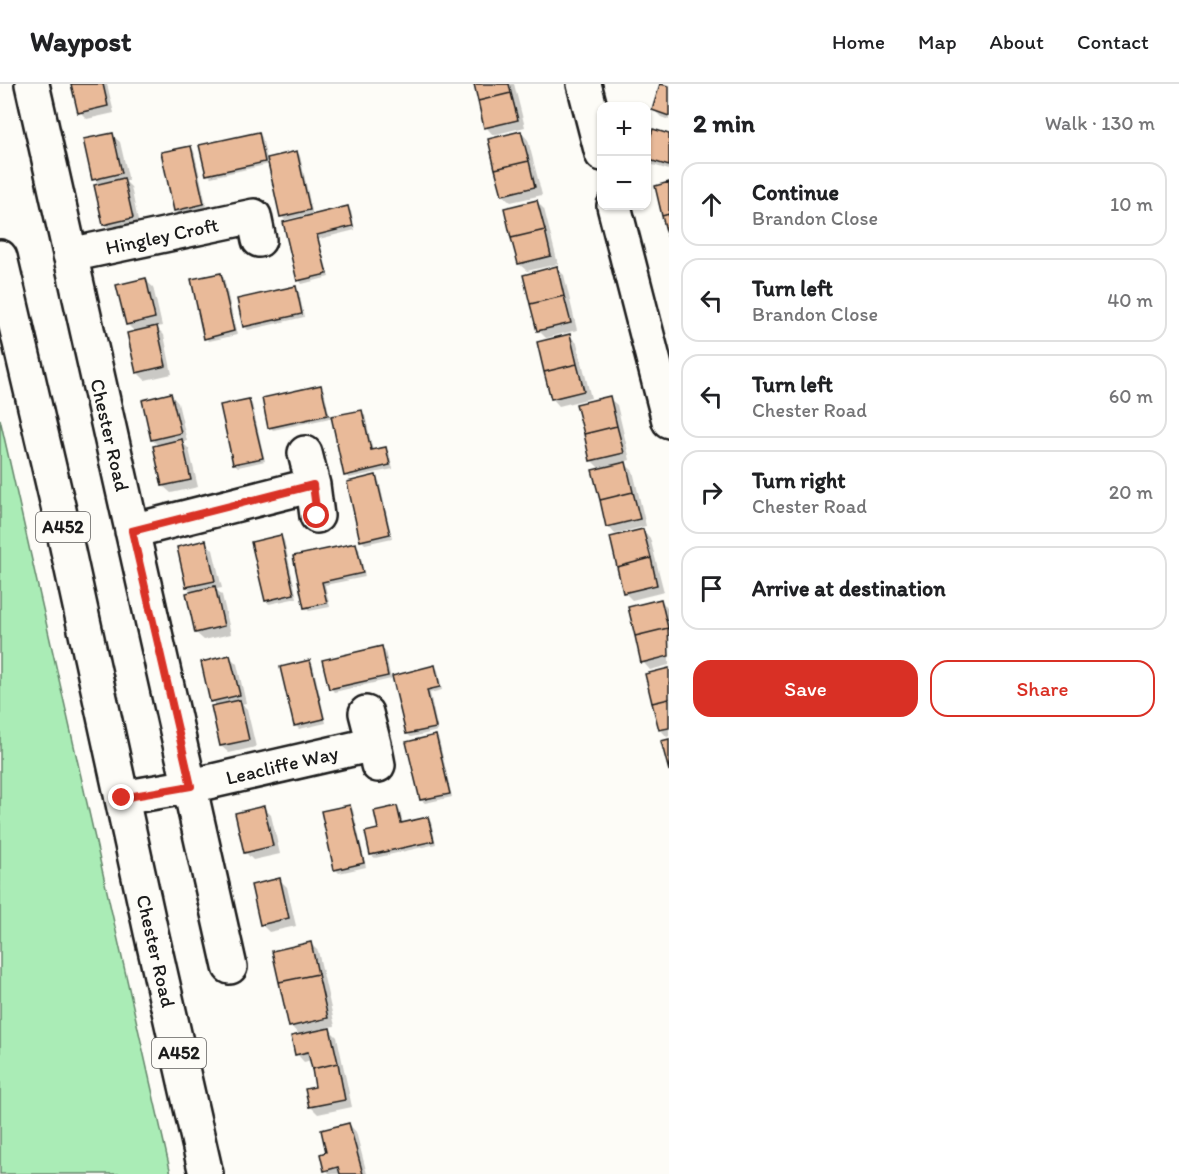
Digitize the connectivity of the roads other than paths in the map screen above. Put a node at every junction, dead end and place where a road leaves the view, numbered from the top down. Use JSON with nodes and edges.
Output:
{"nodes":[{"id":1,"x":32,"y":84,"type":"edge"},
{"id":2,"x":584,"y":84,"type":"edge"},
{"id":3,"x":597,"y":135,"type":"edge"},
{"id":4,"x":615,"y":210,"type":"edge"},
{"id":5,"x":254,"y":216,"type":"dead end"},
{"id":6,"x":70,"y":255,"type":"junction"},
{"id":7,"x":0,"y":257,"type":"edge"},
{"id":8,"x":669,"y":421,"type":"edge"},
{"id":9,"x":306,"y":453,"type":"dead end"},
{"id":10,"x":132,"y":531,"type":"junction"},
{"id":11,"x":366,"y":713,"type":"dead end"},
{"id":12,"x":191,"y":786,"type":"junction"},
{"id":13,"x":122,"y":798,"type":"junction"},
{"id":14,"x":230,"y":967,"type":"dead end"},
{"id":15,"x":206,"y":1174,"type":"edge"}],
"edges":[{"from":1,"to":6,"type":"main road","name":"Chester Road"},
{"from":2,"to":3,"type":"main road"},
{"from":4,"to":8,"type":"main road"},
{"from":5,"to":6,"type":"main road","name":"Hingley Croft"},
{"from":6,"to":10,"type":"main road","name":"Chester Road"},
{"from":7,"to":13,"type":"main road","name":"Chester Road","number":"A452"},
{"from":9,"to":10,"type":"main road"},
{"from":10,"to":12,"type":"main road","name":"Chester Road"},
{"from":11,"to":12,"type":"main road","name":"Leacliffe Way"},
{"from":12,"to":13,"type":"main road"},
{"from":12,"to":14,"type":"main road","name":"Chester Road"},
{"from":13,"to":15,"type":"main road","name":"Chester Road","number":"A452"}]}
